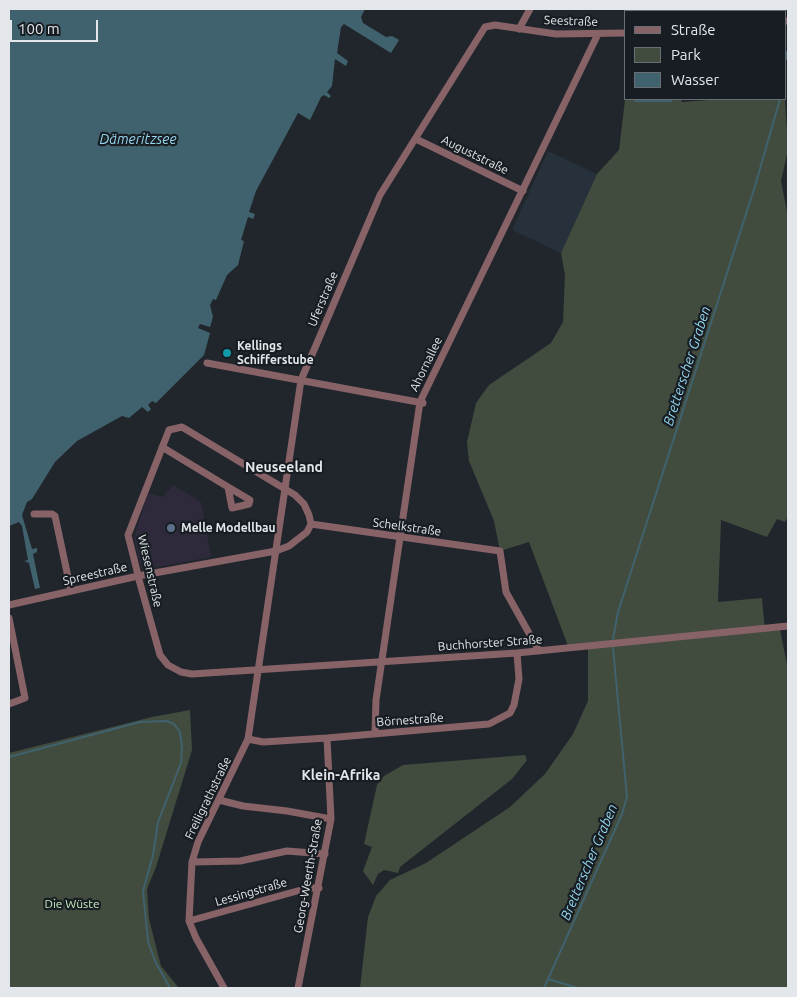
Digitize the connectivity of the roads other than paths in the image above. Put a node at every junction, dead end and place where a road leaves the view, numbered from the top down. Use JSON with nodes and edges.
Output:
{"nodes":[{"id":1,"x":530,"y":9,"type":"edge"},
{"id":2,"x":485,"y":27,"type":"joint"},
{"id":3,"x":519,"y":29,"type":"junction"},
{"id":4,"x":624,"y":33,"type":"edge"},
{"id":5,"x":598,"y":34,"type":"junction"},
{"id":6,"x":416,"y":139,"type":"junction"},
{"id":7,"x":523,"y":191,"type":"junction"},
{"id":8,"x":207,"y":364,"type":"dead end"},
{"id":9,"x":301,"y":380,"type":"junction"},
{"id":10,"x":422,"y":403,"type":"junction"},
{"id":11,"x":162,"y":447,"type":"junction"},
{"id":12,"x":228,"y":487,"type":"dead end"},
{"id":13,"x":285,"y":489,"type":"junction"},
{"id":14,"x":34,"y":514,"type":"dead end"},
{"id":15,"x":311,"y":524,"type":"junction"},
{"id":16,"x":401,"y":537,"type":"junction"},
{"id":17,"x":276,"y":551,"type":"junction"},
{"id":18,"x":138,"y":576,"type":"junction"},
{"id":19,"x":71,"y":591,"type":"junction"},
{"id":20,"x":9,"y":605,"type":"edge"},
{"id":21,"x":9,"y":618,"type":"edge"},
{"id":22,"x":788,"y":626,"type":"edge"},
{"id":23,"x":539,"y":651,"type":"junction"},
{"id":24,"x":517,"y":653,"type":"junction"},
{"id":25,"x":383,"y":662,"type":"junction"},
{"id":26,"x":260,"y":670,"type":"junction"},
{"id":27,"x":192,"y":674,"type":"joint"},
{"id":28,"x":9,"y":704,"type":"edge"},
{"id":29,"x":375,"y":734,"type":"junction"},
{"id":30,"x":327,"y":738,"type":"junction"},
{"id":31,"x":248,"y":739,"type":"junction"},
{"id":32,"x":219,"y":800,"type":"junction"},
{"id":33,"x":331,"y":819,"type":"junction"},
{"id":34,"x":325,"y":854,"type":"junction"},
{"id":35,"x":192,"y":862,"type":"junction"},
{"id":36,"x":319,"y":888,"type":"junction"},
{"id":37,"x":189,"y":921,"type":"junction"},
{"id":38,"x":224,"y":988,"type":"edge"},
{"id":39,"x":298,"y":988,"type":"edge"}],
"edges":[{"from":1,"to":3,"type":"street"},
{"from":2,"to":3,"type":"street","name":"Seestraße"},
{"from":2,"to":6,"type":"street","name":"Uferstraße"},
{"from":3,"to":5,"type":"street","name":"Seestraße"},
{"from":4,"to":5,"type":"street","name":"Seestraße"},
{"from":5,"to":7,"type":"street","name":"Ahornallee"},
{"from":6,"to":7,"type":"street","name":"Auguststraße"},
{"from":6,"to":9,"type":"street","name":"Uferstraße"},
{"from":7,"to":10,"type":"street","name":"Ahornallee"},
{"from":8,"to":9,"type":"street"},
{"from":9,"to":10,"type":"street"},
{"from":9,"to":13,"type":"street","name":"Uferstraße"},
{"from":10,"to":16,"type":"street","name":"Ahornallee"},
{"from":11,"to":12,"type":"street"},
{"from":11,"to":13,"type":"street","name":"Wiesenstraße"},
{"from":11,"to":18,"type":"street","name":"Wiesenstraße"},
{"from":13,"to":15,"type":"street"},
{"from":13,"to":17,"type":"street","name":"Uferstraße"},
{"from":14,"to":19,"type":"street"},
{"from":15,"to":16,"type":"street","name":"Schelkstraße"},
{"from":15,"to":17,"type":"street"},
{"from":16,"to":23,"type":"street","name":"Schelkstraße"},
{"from":16,"to":25,"type":"street","name":"Ahornallee"},
{"from":17,"to":18,"type":"street","name":"Spreestraße"},
{"from":17,"to":26,"type":"street","name":"Uferstraße"},
{"from":18,"to":19,"type":"street","name":"Spreestraße"},
{"from":18,"to":27,"type":"street","name":"Wiesenstraße"},
{"from":19,"to":20,"type":"street","name":"Spreestraße"},
{"from":21,"to":28,"type":"street"},
{"from":22,"to":23,"type":"street","name":"Buchhorster Straße"},
{"from":23,"to":24,"type":"street","name":"Buchhorster Straße"},
{"from":24,"to":25,"type":"street","name":"Buchhorster Straße"},
{"from":24,"to":29,"type":"street","name":"Börnestraße"},
{"from":25,"to":26,"type":"street","name":"Buchhorster Straße"},
{"from":25,"to":29,"type":"street","name":"Ahornallee"},
{"from":26,"to":27,"type":"street","name":"Buchhorster Straße"},
{"from":26,"to":31,"type":"street","name":"Freiligrathstraße"},
{"from":29,"to":30,"type":"street","name":"Börnestraße"},
{"from":30,"to":31,"type":"street","name":"Börnestraße"},
{"from":30,"to":33,"type":"street","name":"Georg-Weerth-Straße"},
{"from":31,"to":32,"type":"street","name":"Freiligrathstraße"},
{"from":32,"to":33,"type":"street"},
{"from":32,"to":35,"type":"street","name":"Freiligrathstraße"},
{"from":33,"to":34,"type":"street","name":"Georg-Weerth-Straße"},
{"from":34,"to":35,"type":"street"},
{"from":34,"to":36,"type":"street","name":"Georg-Weerth-Straße"},
{"from":35,"to":37,"type":"street","name":"Freiligrathstraße"},
{"from":36,"to":37,"type":"street","name":"Lessingstraße"},
{"from":36,"to":39,"type":"street","name":"Georg-Weerth-Straße"},
{"from":37,"to":38,"type":"street","name":"Freiligrathstraße"}]}
